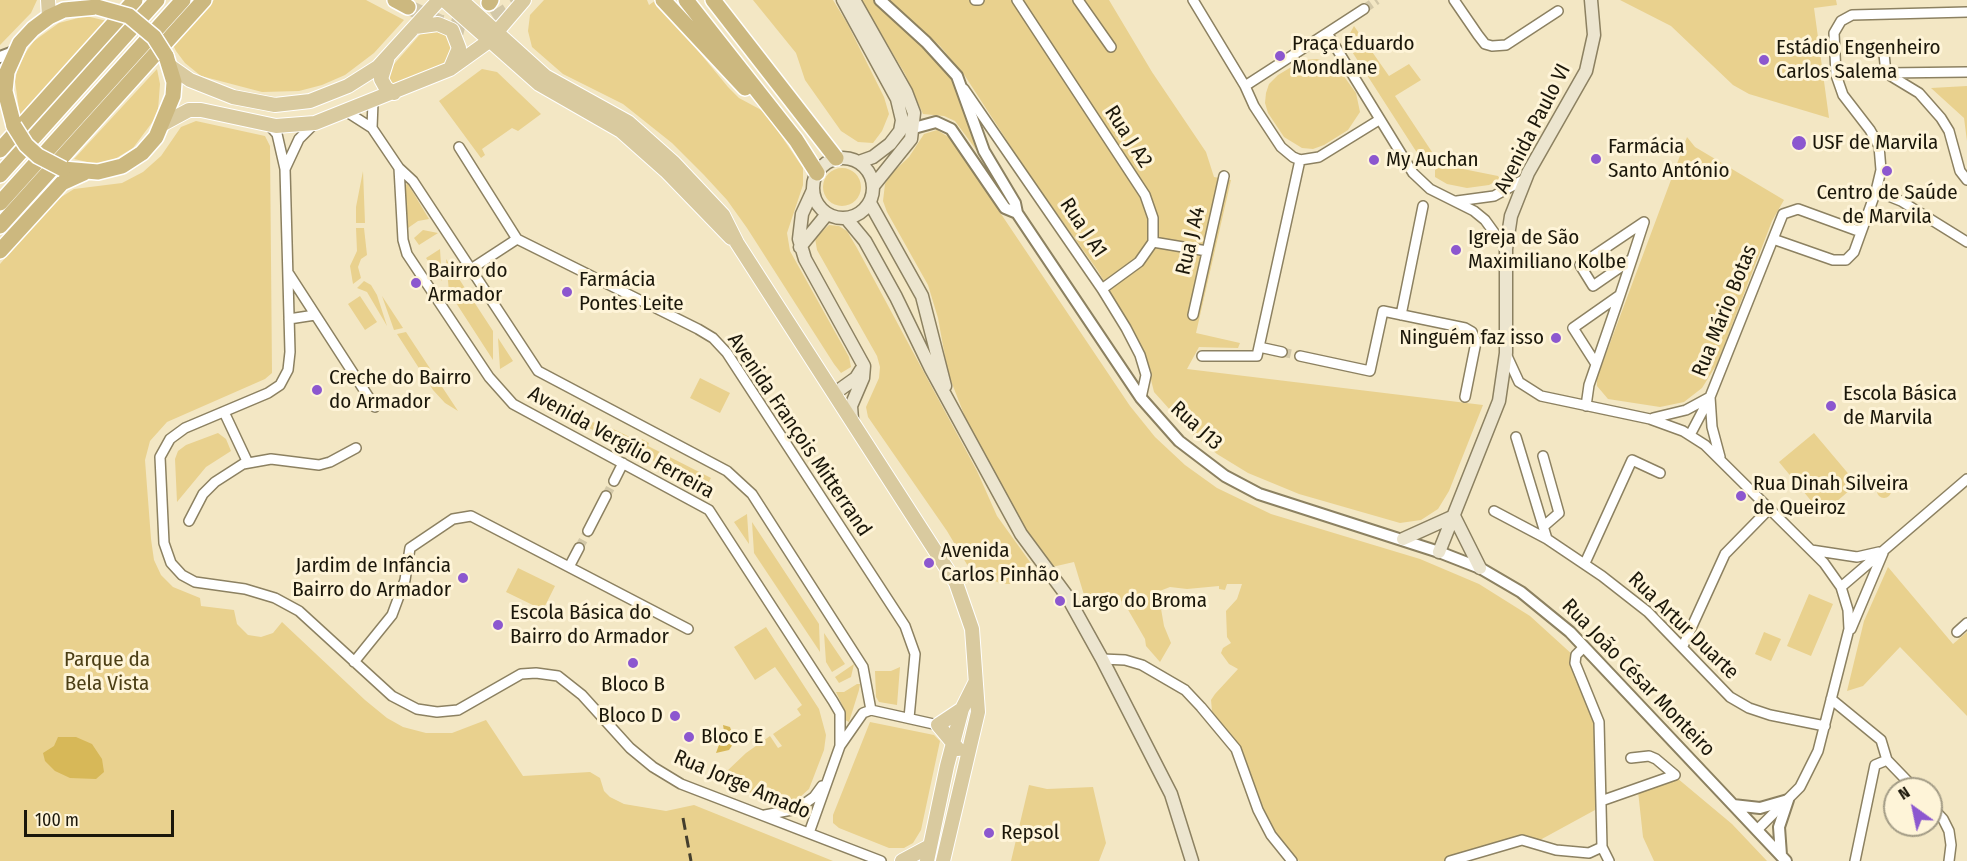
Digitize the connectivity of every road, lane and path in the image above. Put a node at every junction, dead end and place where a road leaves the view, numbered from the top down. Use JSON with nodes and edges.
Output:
{"nodes":[{"id":1,"x":48,"y":0,"type":"edge"},
{"id":2,"x":135,"y":0,"type":"edge"},
{"id":3,"x":157,"y":0,"type":"edge"},
{"id":4,"x":183,"y":0,"type":"edge"},
{"id":5,"x":204,"y":0,"type":"edge"},
{"id":6,"x":439,"y":0,"type":"edge"},
{"id":7,"x":444,"y":0,"type":"edge"},
{"id":8,"x":461,"y":0,"type":"edge"},
{"id":9,"x":524,"y":0,"type":"edge"},
{"id":10,"x":663,"y":0,"type":"edge"},
{"id":11,"x":686,"y":0,"type":"edge"},
{"id":12,"x":713,"y":0,"type":"edge"},
{"id":13,"x":725,"y":0,"type":"edge"},
{"id":14,"x":843,"y":0,"type":"edge"},
{"id":15,"x":854,"y":0,"type":"edge"},
{"id":16,"x":880,"y":0,"type":"edge"},
{"id":17,"x":1017,"y":0,"type":"edge"},
{"id":18,"x":1078,"y":0,"type":"edge"},
{"id":19,"x":1193,"y":0,"type":"edge"},
{"id":20,"x":1454,"y":0,"type":"edge"},
{"id":21,"x":1591,"y":0,"type":"edge"},
{"id":22,"x":85,"y":5,"type":"edge"},
{"id":23,"x":1364,"y":9,"type":"tunnel mouth"},
{"id":24,"x":1558,"y":11,"type":"dead end"},
{"id":25,"x":1967,"y":12,"type":"edge"},
{"id":26,"x":49,"y":17,"type":"junction"},
{"id":27,"x":415,"y":27,"type":"junction"},
{"id":28,"x":1327,"y":33,"type":"junction"},
{"id":29,"x":493,"y":37,"type":"junction"},
{"id":30,"x":1111,"y":47,"type":"dead end"},
{"id":31,"x":16,"y":51,"type":"junction"},
{"id":32,"x":1884,"y":54,"type":"dead end"},
{"id":33,"x":758,"y":55,"type":"junction"},
{"id":34,"x":0,"y":57,"type":"edge"},
{"id":35,"x":388,"y":58,"type":"junction"},
{"id":36,"x":168,"y":61,"type":"junction"},
{"id":37,"x":450,"y":69,"type":"junction"},
{"id":38,"x":1967,"y":72,"type":"edge"},
{"id":39,"x":1886,"y":73,"type":"junction"},
{"id":40,"x":1245,"y":86,"type":"junction"},
{"id":41,"x":963,"y":89,"type":"junction"},
{"id":42,"x":394,"y":93,"type":"junction"},
{"id":43,"x":4,"y":94,"type":"edge"},
{"id":44,"x":373,"y":102,"type":"junction"},
{"id":45,"x":347,"y":112,"type":"junction"},
{"id":46,"x":778,"y":117,"type":"junction"},
{"id":47,"x":1379,"y":120,"type":"junction"},
{"id":48,"x":7,"y":122,"type":"edge"},
{"id":49,"x":315,"y":123,"type":"junction"},
{"id":50,"x":163,"y":124,"type":"junction"},
{"id":51,"x":269,"y":125,"type":"junction"},
{"id":52,"x":372,"y":128,"type":"junction"},
{"id":53,"x":914,"y":128,"type":"junction"},
{"id":54,"x":459,"y":147,"type":"dead end"},
{"id":55,"x":0,"y":150,"type":"edge"},
{"id":56,"x":836,"y":158,"type":"junction"},
{"id":57,"x":1300,"y":160,"type":"junction"},
{"id":58,"x":859,"y":162,"type":"junction"},
{"id":59,"x":399,"y":168,"type":"junction"},
{"id":60,"x":285,"y":169,"type":"junction"},
{"id":61,"x":87,"y":172,"type":"junction"},
{"id":62,"x":817,"y":173,"type":"junction"},
{"id":63,"x":0,"y":174,"type":"edge"},
{"id":64,"x":1224,"y":176,"type":"dead end"},
{"id":65,"x":1525,"y":179,"type":"junction"},
{"id":66,"x":1967,"y":180,"type":"edge"},
{"id":67,"x":874,"y":185,"type":"junction"},
{"id":68,"x":813,"y":190,"type":"junction"},
{"id":69,"x":1876,"y":191,"type":"junction"},
{"id":70,"x":1456,"y":201,"type":"junction"},
{"id":71,"x":0,"y":203,"type":"edge"},
{"id":72,"x":870,"y":203,"type":"junction"},
{"id":73,"x":1424,"y":206,"type":"dead end"},
{"id":74,"x":1017,"y":213,"type":"junction"},
{"id":75,"x":827,"y":214,"type":"junction"},
{"id":76,"x":846,"y":218,"type":"junction"},
{"id":77,"x":0,"y":226,"type":"edge"},
{"id":78,"x":1861,"y":232,"type":"junction"},
{"id":79,"x":517,"y":238,"type":"junction"},
{"id":80,"x":1773,"y":239,"type":"junction"},
{"id":81,"x":1153,"y":242,"type":"junction"},
{"id":82,"x":1967,"y":243,"type":"edge"},
{"id":83,"x":800,"y":247,"type":"junction"},
{"id":84,"x":1506,"y":249,"type":"junction"},
{"id":85,"x":0,"y":251,"type":"edge"},
{"id":86,"x":1207,"y":251,"type":"junction"},
{"id":87,"x":1632,"y":259,"type":"junction"},
{"id":88,"x":471,"y":269,"type":"junction"},
{"id":89,"x":288,"y":272,"type":"junction"},
{"id":90,"x":1102,"y":289,"type":"junction"},
{"id":91,"x":1620,"y":296,"type":"junction"},
{"id":92,"x":315,"y":315,"type":"junction"},
{"id":93,"x":1193,"y":315,"type":"dead end"},
{"id":94,"x":1401,"y":315,"type":"junction"},
{"id":95,"x":289,"y":319,"type":"junction"},
{"id":96,"x":1259,"y":347,"type":"junction"},
{"id":97,"x":1281,"y":352,"type":"tunnel mouth"},
{"id":98,"x":1506,"y":353,"type":"junction"},
{"id":99,"x":1202,"y":356,"type":"dead end"},
{"id":100,"x":1300,"y":356,"type":"tunnel mouth"},
{"id":101,"x":862,"y":360,"type":"junction"},
{"id":102,"x":1596,"y":364,"type":"junction"},
{"id":103,"x":858,"y":386,"type":"junction"},
{"id":104,"x":834,"y":393,"type":"junction"},
{"id":105,"x":948,"y":396,"type":"junction"},
{"id":106,"x":1465,"y":397,"type":"dead end"},
{"id":107,"x":1710,"y":397,"type":"junction"},
{"id":108,"x":1141,"y":398,"type":"junction"},
{"id":109,"x":1586,"y":406,"type":"junction"},
{"id":110,"x":375,"y":407,"type":"dead end"},
{"id":111,"x":224,"y":412,"type":"junction"},
{"id":112,"x":1650,"y":419,"type":"junction"},
{"id":113,"x":852,"y":420,"type":"junction"},
{"id":114,"x":1690,"y":435,"type":"junction"},
{"id":115,"x":1516,"y":437,"type":"dead end"},
{"id":116,"x":356,"y":448,"type":"dead end"},
{"id":117,"x":1543,"y":456,"type":"dead end"},
{"id":118,"x":1720,"y":457,"type":"junction"},
{"id":119,"x":248,"y":463,"type":"junction"},
{"id":120,"x":623,"y":463,"type":"junction"},
{"id":121,"x":1660,"y":473,"type":"dead end"},
{"id":122,"x":1967,"y":479,"type":"edge"},
{"id":123,"x":614,"y":481,"type":"tunnel mouth"},
{"id":124,"x":606,"y":496,"type":"tunnel mouth"},
{"id":125,"x":1770,"y":508,"type":"junction"},
{"id":126,"x":1494,"y":511,"type":"dead end"},
{"id":127,"x":1454,"y":516,"type":"junction"},
{"id":128,"x":189,"y":520,"type":"dead end"},
{"id":129,"x":1544,"y":526,"type":"junction"},
{"id":130,"x":588,"y":531,"type":"tunnel mouth"},
{"id":131,"x":1403,"y":539,"type":"junction"},
{"id":132,"x":1547,"y":539,"type":"junction"},
{"id":133,"x":579,"y":548,"type":"tunnel mouth"},
{"id":134,"x":1811,"y":550,"type":"junction"},
{"id":135,"x":1885,"y":550,"type":"junction"},
{"id":136,"x":1439,"y":552,"type":"junction"},
{"id":137,"x":1585,"y":563,"type":"junction"},
{"id":138,"x":569,"y":567,"type":"junction"},
{"id":139,"x":1480,"y":568,"type":"junction"},
{"id":140,"x":1841,"y":586,"type":"junction"},
{"id":141,"x":1967,"y":623,"type":"edge"},
{"id":142,"x":688,"y":629,"type":"dead end"},
{"id":143,"x":1957,"y":632,"type":"dead end"},
{"id":144,"x":1847,"y":637,"type":"junction"},
{"id":145,"x":1683,"y":646,"type":"junction"},
{"id":146,"x":1584,"y":647,"type":"junction"},
{"id":147,"x":1102,"y":659,"type":"junction"},
{"id":148,"x":354,"y":662,"type":"junction"},
{"id":149,"x":976,"y":681,"type":"junction"},
{"id":150,"x":1832,"y":699,"type":"junction"},
{"id":151,"x":963,"y":709,"type":"junction"},
{"id":152,"x":871,"y":710,"type":"junction"},
{"id":153,"x":909,"y":718,"type":"junction"},
{"id":154,"x":938,"y":725,"type":"junction"},
{"id":155,"x":1825,"y":726,"type":"junction"},
{"id":156,"x":954,"y":743,"type":"junction"},
{"id":157,"x":840,"y":746,"type":"junction"},
{"id":158,"x":1631,"y":758,"type":"dead end"},
{"id":159,"x":1887,"y":760,"type":"junction"},
{"id":160,"x":964,"y":761,"type":"junction"},
{"id":161,"x":1903,"y":777,"type":"edge"},
{"id":162,"x":825,"y":782,"type":"junction"},
{"id":163,"x":1788,"y":800,"type":"junction"},
{"id":164,"x":1601,"y":801,"type":"junction"},
{"id":165,"x":1733,"y":805,"type":"junction"},
{"id":166,"x":761,"y":816,"type":"junction"},
{"id":167,"x":1943,"y":823,"type":"edge"},
{"id":168,"x":1757,"y":830,"type":"junction"},
{"id":169,"x":809,"y":833,"type":"junction"},
{"id":170,"x":930,"y":846,"type":"junction"},
{"id":171,"x":1602,"y":847,"type":"junction"},
{"id":172,"x":940,"y":858,"type":"edge"},
{"id":173,"x":1784,"y":858,"type":"edge"},
{"id":174,"x":881,"y":861,"type":"edge"},
{"id":175,"x":902,"y":861,"type":"edge"},
{"id":176,"x":927,"y":861,"type":"edge"},
{"id":177,"x":1192,"y":861,"type":"edge"},
{"id":178,"x":1292,"y":861,"type":"edge"},
{"id":179,"x":1450,"y":861,"type":"edge"},
{"id":180,"x":1609,"y":861,"type":"edge"},
{"id":181,"x":1854,"y":861,"type":"edge"},
{"id":182,"x":1949,"y":861,"type":"edge"}],
"edges":[{"from":1,"to":26,"type":"main road"},
{"from":2,"to":55,"type":"highway"},
{"from":3,"to":63,"type":"highway"},
{"from":4,"to":71,"type":"highway"},
{"from":5,"to":77,"type":"highway"},
{"from":6,"to":27,"type":"main road"},
{"from":7,"to":29,"type":"main road"},
{"from":8,"to":29,"type":"main road"},
{"from":9,"to":29,"type":"main road"},
{"from":10,"to":46,"type":"highway"},
{"from":11,"to":46,"type":"highway"},
{"from":12,"to":33,"type":"highway"},
{"from":13,"to":33,"type":"highway"},
{"from":14,"to":58,"type":"main road"},
{"from":15,"to":53,"type":"main road"},
{"from":16,"to":41,"type":"street","name":"Rua J13"},
{"from":17,"to":81,"type":"street","name":"Rua J A2"},
{"from":18,"to":30,"type":"street"},
{"from":19,"to":40,"type":"street"},
{"from":20,"to":24,"type":"street"},
{"from":21,"to":65,"type":"main road","name":"Avenida Paulo VI"},
{"from":22,"to":26,"type":"highway"},
{"from":22,"to":36,"type":"highway","bridge":true},
{"from":23,"to":28,"type":"street"},
{"from":25,"to":69,"type":"street","name":"Rua Mário Botas"},
{"from":26,"to":31,"type":"highway"},
{"from":27,"to":35,"type":"main road"},
{"from":27,"to":37,"type":"main road"},
{"from":28,"to":40,"type":"street"},
{"from":28,"to":47,"type":"street"},
{"from":29,"to":37,"type":"main road"},
{"from":29,"to":104,"type":"main road"},
{"from":31,"to":34,"type":"street"},
{"from":31,"to":43,"type":"highway"},
{"from":32,"to":39,"type":"street"},
{"from":33,"to":56,"type":"highway"},
{"from":35,"to":36,"type":"main road"},
{"from":35,"to":42,"type":"main road"},
{"from":36,"to":50,"type":"highway"},
{"from":37,"to":42,"type":"main road"},
{"from":38,"to":39,"type":"street"},
{"from":39,"to":66,"type":"street"},
{"from":40,"to":57,"type":"street"},
{"from":41,"to":74,"type":"street","name":"Rua J13"},
{"from":41,"to":90,"type":"street","name":"Rua J A1"},
{"from":42,"to":44,"type":"main road"},
{"from":43,"to":48,"type":"highway"},
{"from":44,"to":45,"type":"main road"},
{"from":44,"to":52,"type":"street"},
{"from":45,"to":49,"type":"main road"},
{"from":45,"to":52,"type":"street","name":"Avenida Vergílio Ferreira"},
{"from":46,"to":62,"type":"highway"},
{"from":47,"to":57,"type":"street"},
{"from":47,"to":70,"type":"street"},
{"from":48,"to":61,"type":"highway","bridge":true},
{"from":49,"to":51,"type":"main road"},
{"from":49,"to":60,"type":"street"},
{"from":50,"to":51,"type":"main road"},
{"from":50,"to":61,"type":"highway"},
{"from":51,"to":60,"type":"street","name":"Rua Jorge Amado"},
{"from":52,"to":59,"type":"street","name":"Avenida Vergílio Ferreira"},
{"from":53,"to":67,"type":"main road"},
{"from":53,"to":74,"type":"street","name":"Rua J13"},
{"from":54,"to":79,"type":"street"},
{"from":56,"to":58,"type":"main road"},
{"from":56,"to":62,"type":"main road"},
{"from":57,"to":96,"type":"street"},
{"from":58,"to":67,"type":"main road"},
{"from":59,"to":88,"type":"street","name":"Avenida Vergílio Ferreira"},
{"from":59,"to":120,"type":"street","name":"Avenida Vergílio Ferreira"},
{"from":60,"to":89,"type":"street","name":"Rua Jorge Amado"},
{"from":61,"to":85,"type":"highway"},
{"from":62,"to":68,"type":"main road"},
{"from":64,"to":86,"type":"street","name":"Rua J A4"},
{"from":65,"to":70,"type":"street"},
{"from":65,"to":84,"type":"main road","name":"Avenida Paulo VI"},
{"from":67,"to":72,"type":"main road"},
{"from":68,"to":75,"type":"main road"},
{"from":68,"to":83,"type":"main road"},
{"from":69,"to":78,"type":"street","name":"Rua Mário Botas"},
{"from":69,"to":82,"type":"street"},
{"from":70,"to":84,"type":"street"},
{"from":72,"to":76,"type":"main road"},
{"from":72,"to":105,"type":"main road"},
{"from":73,"to":94,"type":"street"},
{"from":74,"to":108,"type":"street","name":"Rua J13"},
{"from":75,"to":76,"type":"main road"},
{"from":75,"to":83,"type":"main road"},
{"from":76,"to":105,"type":"main road"},
{"from":78,"to":80,"type":"street","name":"Rua Mário Botas"},
{"from":78,"to":80,"type":"street","name":"Rua Mário Botas"},
{"from":79,"to":88,"type":"street"},
{"from":79,"to":153,"type":"street","name":"Avenida François Mitterrand"},
{"from":80,"to":107,"type":"street","name":"Rua Mário Botas"},
{"from":81,"to":86,"type":"street"},
{"from":81,"to":90,"type":"street"},
{"from":83,"to":101,"type":"main road"},
{"from":84,"to":98,"type":"main road","name":"Avenida Paulo VI"},
{"from":86,"to":93,"type":"street","name":"Rua J A4"},
{"from":87,"to":87,"type":"street"},
{"from":87,"to":91,"type":"street"},
{"from":88,"to":152,"type":"street","name":"Avenida Vergílio Ferreira"},
{"from":89,"to":92,"type":"street"},
{"from":89,"to":95,"type":"street","name":"Rua Jorge Amado"},
{"from":90,"to":108,"type":"street","name":"Rua J A1"},
{"from":91,"to":102,"type":"street"},
{"from":91,"to":102,"type":"street"},
{"from":92,"to":95,"type":"street"},
{"from":92,"to":110,"type":"street"},
{"from":94,"to":100,"type":"street"},
{"from":94,"to":106,"type":"street"},
{"from":95,"to":111,"type":"street","name":"Rua Jorge Amado"},
{"from":96,"to":97,"type":"street"},
{"from":96,"to":99,"type":"street"},
{"from":98,"to":109,"type":"street"},
{"from":98,"to":127,"type":"main road","name":"Avenida Paulo VI"},
{"from":101,"to":103,"type":"main road"},
{"from":101,"to":104,"type":"main road"},
{"from":102,"to":109,"type":"street"},
{"from":103,"to":104,"type":"main road"},
{"from":103,"to":113,"type":"main road"},
{"from":104,"to":113,"type":"main road"},
{"from":105,"to":147,"type":"main road"},
{"from":107,"to":112,"type":"street","name":"Rua Mário Botas"},
{"from":107,"to":114,"type":"street","name":"Rua Mário Botas"},
{"from":107,"to":118,"type":"street","name":"Rua Mário Botas"},
{"from":108,"to":131,"type":"street","name":"Rua J13"},
{"from":109,"to":112,"type":"street"},
{"from":111,"to":119,"type":"street"},
{"from":111,"to":148,"type":"street","name":"Rua Jorge Amado"},
{"from":112,"to":114,"type":"street"},
{"from":113,"to":149,"type":"main road"},
{"from":114,"to":118,"type":"street"},
{"from":115,"to":129,"type":"street"},
{"from":116,"to":119,"type":"street"},
{"from":117,"to":129,"type":"street"},
{"from":118,"to":125,"type":"street"},
{"from":119,"to":128,"type":"street"},
{"from":120,"to":123,"type":"street"},
{"from":120,"to":157,"type":"street","name":"Avenida Vergílio Ferreira"},
{"from":121,"to":137,"type":"street"},
{"from":122,"to":135,"type":"street"},
{"from":124,"to":130,"type":"street"},
{"from":125,"to":134,"type":"street"},
{"from":125,"to":145,"type":"street"},
{"from":126,"to":132,"type":"street","name":"Rua Artur Duarte"},
{"from":127,"to":131,"type":"main road"},
{"from":127,"to":136,"type":"main road","name":"Avenida Paulo VI"},
{"from":127,"to":139,"type":"main road"},
{"from":129,"to":132,"type":"street"},
{"from":131,"to":136,"type":"street","name":"Rua J13"},
{"from":132,"to":137,"type":"street","name":"Rua Artur Duarte"},
{"from":133,"to":138,"type":"street"},
{"from":134,"to":135,"type":"street"},
{"from":134,"to":140,"type":"street"},
{"from":135,"to":140,"type":"street"},
{"from":135,"to":144,"type":"street"},
{"from":136,"to":139,"type":"street","name":"Rua João César Monteiro"},
{"from":137,"to":145,"type":"street","name":"Rua Artur Duarte"},
{"from":138,"to":142,"type":"street"},
{"from":138,"to":148,"type":"street"},
{"from":139,"to":146,"type":"street","name":"Rua João César Monteiro"},
{"from":140,"to":144,"type":"street"},
{"from":141,"to":143,"type":"street"},
{"from":144,"to":150,"type":"street"},
{"from":145,"to":155,"type":"street","name":"Rua Artur Duarte"},
{"from":146,"to":164,"type":"street"},
{"from":146,"to":165,"type":"street","name":"Rua João César Monteiro"},
{"from":147,"to":177,"type":"main road"},
{"from":147,"to":178,"type":"street"},
{"from":148,"to":166,"type":"street","name":"Rua Jorge Amado"},
{"from":149,"to":151,"type":"main road"},
{"from":149,"to":160,"type":"main road"},
{"from":150,"to":155,"type":"street"},
{"from":150,"to":159,"type":"street"},
{"from":151,"to":154,"type":"main road"},
{"from":151,"to":156,"type":"main road"},
{"from":152,"to":153,"type":"street"},
{"from":152,"to":157,"type":"street","name":"Avenida Vergílio Ferreira"},
{"from":153,"to":154,"type":"street"},
{"from":154,"to":156,"type":"main road"},
{"from":155,"to":163,"type":"street"},
{"from":156,"to":160,"type":"main road"},
{"from":156,"to":170,"type":"main road"},
{"from":157,"to":162,"type":"street","name":"Avenida Vergílio Ferreira"},
{"from":158,"to":164,"type":"street"},
{"from":159,"to":161,"type":"street"},
{"from":159,"to":181,"type":"street"},
{"from":160,"to":172,"type":"main road"},
{"from":162,"to":166,"type":"street","name":"Avenida Vergílio Ferreira"},
{"from":162,"to":169,"type":"street","name":"Avenida Vergílio Ferreira"},
{"from":163,"to":165,"type":"street"},
{"from":163,"to":168,"type":"street"},
{"from":163,"to":173,"type":"street"},
{"from":164,"to":171,"type":"street"},
{"from":165,"to":168,"type":"street","name":"Rua João César Monteiro"},
{"from":166,"to":169,"type":"street","name":"Rua Jorge Amado"},
{"from":167,"to":182,"type":"street"},
{"from":168,"to":173,"type":"street","name":"Rua João César Monteiro"},
{"from":169,"to":174,"type":"street","name":"Rua Jorge Amado"},
{"from":170,"to":175,"type":"main road"},
{"from":170,"to":176,"type":"main road"},
{"from":171,"to":179,"type":"street"},
{"from":171,"to":180,"type":"street"}]}
